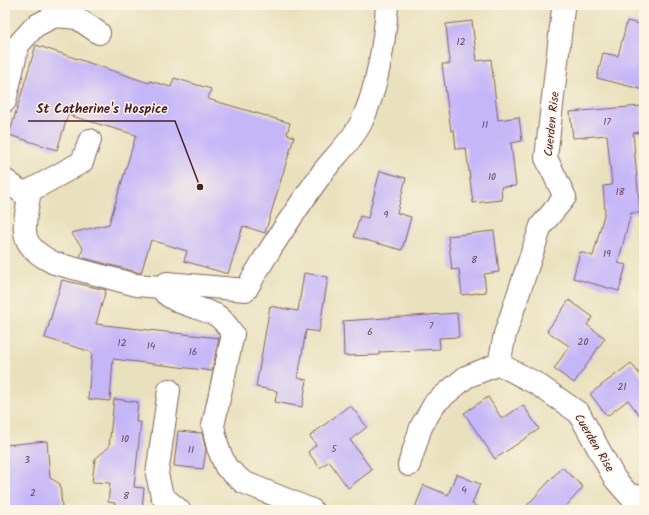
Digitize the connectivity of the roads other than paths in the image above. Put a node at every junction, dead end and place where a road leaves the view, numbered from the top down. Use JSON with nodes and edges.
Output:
{"nodes":[{"id":1,"x":387,"y":5,"type":"edge"},
{"id":2,"x":563,"y":9,"type":"dead end"},
{"id":3,"x":99,"y":33,"type":"dead end"},
{"id":4,"x":5,"y":101,"type":"edge"},
{"id":5,"x":90,"y":140,"type":"dead end"},
{"id":6,"x":5,"y":180,"type":"edge"},
{"id":7,"x":30,"y":190,"type":"junction"},
{"id":8,"x":161,"y":287,"type":"junction"},
{"id":9,"x":499,"y":364,"type":"junction"},
{"id":10,"x":169,"y":390,"type":"dead end"},
{"id":11,"x":409,"y":465,"type":"dead end"},
{"id":12,"x":644,"y":497,"type":"edge"},
{"id":13,"x":179,"y":510,"type":"edge"},
{"id":14,"x":312,"y":510,"type":"edge"}],
"edges":[{"from":1,"to":8,"type":"street"},
{"from":2,"to":9,"type":"street","name":"Cuerden Rise"},
{"from":3,"to":4,"type":"street"},
{"from":5,"to":7,"type":"street"},
{"from":6,"to":7,"type":"street"},
{"from":7,"to":8,"type":"street"},
{"from":8,"to":14,"type":"street"},
{"from":9,"to":11,"type":"street"},
{"from":9,"to":12,"type":"street","name":"Cuerden Rise"},
{"from":10,"to":13,"type":"street"}]}
